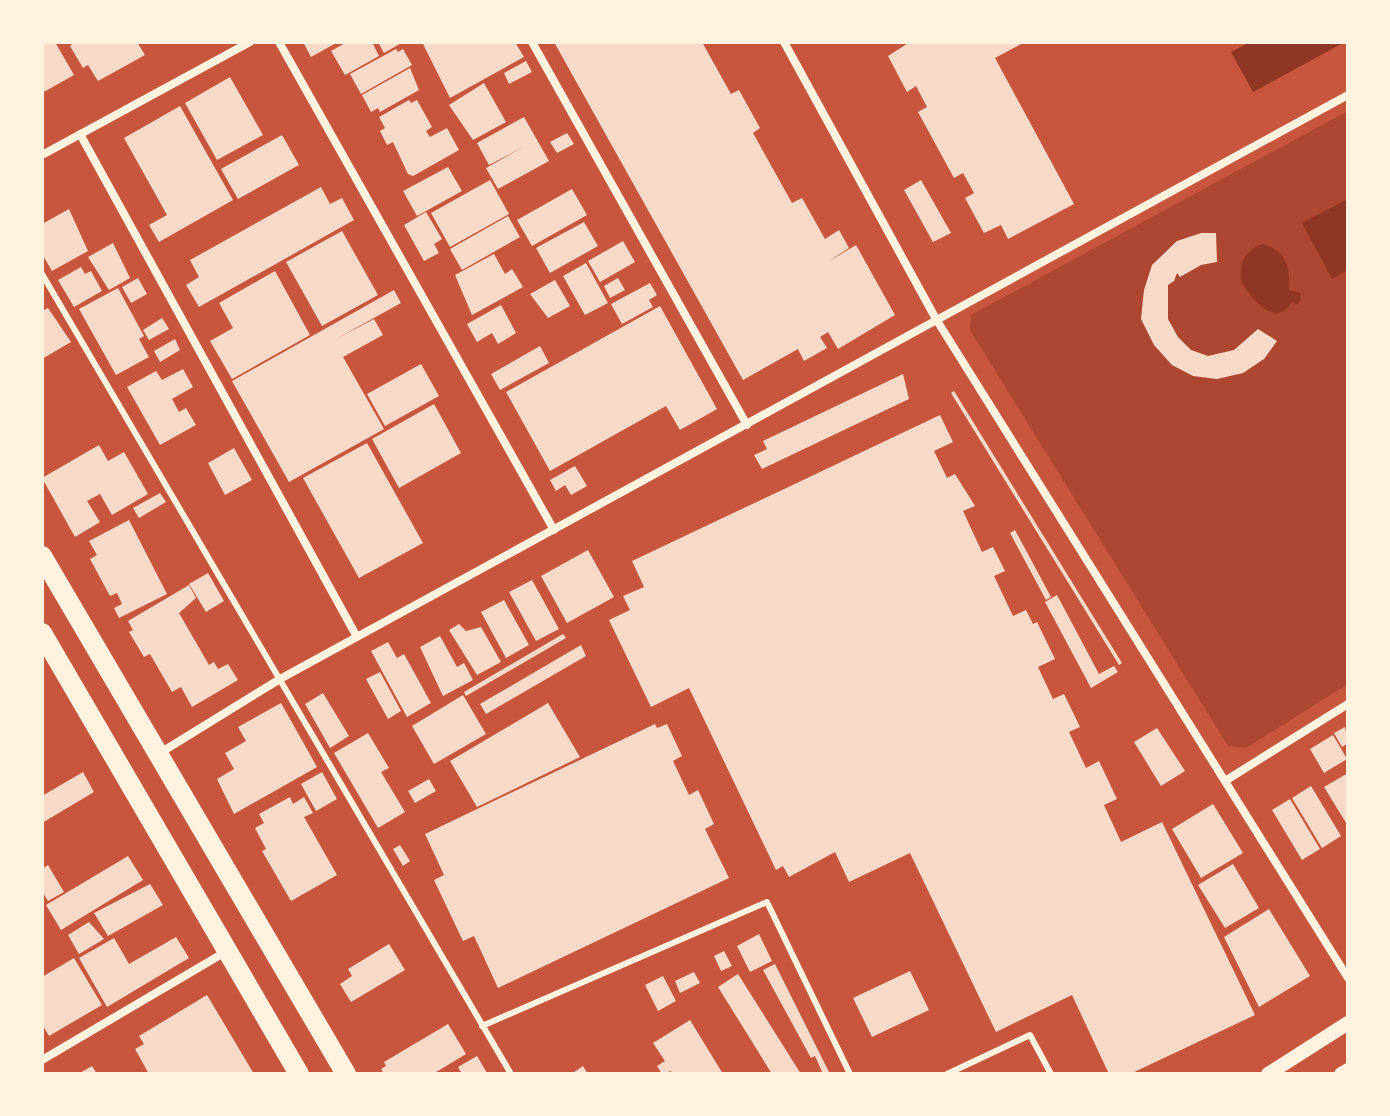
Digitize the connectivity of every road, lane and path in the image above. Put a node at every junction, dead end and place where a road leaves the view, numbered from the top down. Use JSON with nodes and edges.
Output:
{"nodes":[{"id":1,"x":250,"y":42,"type":"edge"},
{"id":2,"x":279,"y":42,"type":"edge"},
{"id":3,"x":532,"y":42,"type":"edge"},
{"id":4,"x":784,"y":42,"type":"edge"},
{"id":5,"x":1348,"y":95,"type":"edge"},
{"id":6,"x":80,"y":134,"type":"junction"},
{"id":7,"x":42,"y":155,"type":"edge"},
{"id":8,"x":42,"y":274,"type":"edge"},
{"id":9,"x":936,"y":319,"type":"junction"},
{"id":10,"x":747,"y":425,"type":"junction"},
{"id":11,"x":554,"y":530,"type":"junction"},
{"id":12,"x":43,"y":562,"type":"edge"},
{"id":13,"x":42,"y":633,"type":"edge"},
{"id":14,"x":357,"y":637,"type":"junction"},
{"id":15,"x":280,"y":679,"type":"junction"},
{"id":16,"x":1348,"y":704,"type":"edge"},
{"id":17,"x":159,"y":753,"type":"junction"},
{"id":18,"x":1225,"y":781,"type":"junction"},
{"id":19,"x":228,"y":951,"type":"junction"},
{"id":20,"x":1348,"y":978,"type":"edge"},
{"id":21,"x":1348,"y":1023,"type":"edge"},
{"id":22,"x":482,"y":1026,"type":"junction"},
{"id":23,"x":42,"y":1060,"type":"edge"},
{"id":24,"x":1348,"y":1070,"type":"edge"},
{"id":25,"x":299,"y":1074,"type":"edge"},
{"id":26,"x":346,"y":1074,"type":"edge"},
{"id":27,"x":511,"y":1074,"type":"edge"},
{"id":28,"x":850,"y":1074,"type":"edge"},
{"id":29,"x":947,"y":1074,"type":"edge"},
{"id":30,"x":1051,"y":1074,"type":"edge"},
{"id":31,"x":1268,"y":1074,"type":"edge"},
{"id":32,"x":1341,"y":1074,"type":"edge"}],
"edges":[{"from":1,"to":6,"type":"street"},
{"from":2,"to":11,"type":"street"},
{"from":3,"to":10,"type":"street"},
{"from":4,"to":9,"type":"street"},
{"from":5,"to":9,"type":"street"},
{"from":6,"to":7,"type":"street"},
{"from":6,"to":14,"type":"street"},
{"from":8,"to":15,"type":"lane"},
{"from":9,"to":10,"type":"street"},
{"from":9,"to":18,"type":"street"},
{"from":10,"to":11,"type":"street"},
{"from":11,"to":14,"type":"street"},
{"from":12,"to":17,"type":"main road"},
{"from":13,"to":19,"type":"main road"},
{"from":14,"to":15,"type":"street"},
{"from":15,"to":17,"type":"street"},
{"from":15,"to":22,"type":"lane"},
{"from":16,"to":18,"type":"street"},
{"from":17,"to":26,"type":"main road"},
{"from":18,"to":20,"type":"street"},
{"from":19,"to":23,"type":"street"},
{"from":19,"to":25,"type":"main road"},
{"from":21,"to":31,"type":"street"},
{"from":22,"to":27,"type":"lane"},
{"from":22,"to":28,"type":"lane"},
{"from":24,"to":32,"type":"street"},
{"from":29,"to":30,"type":"lane"}]}
